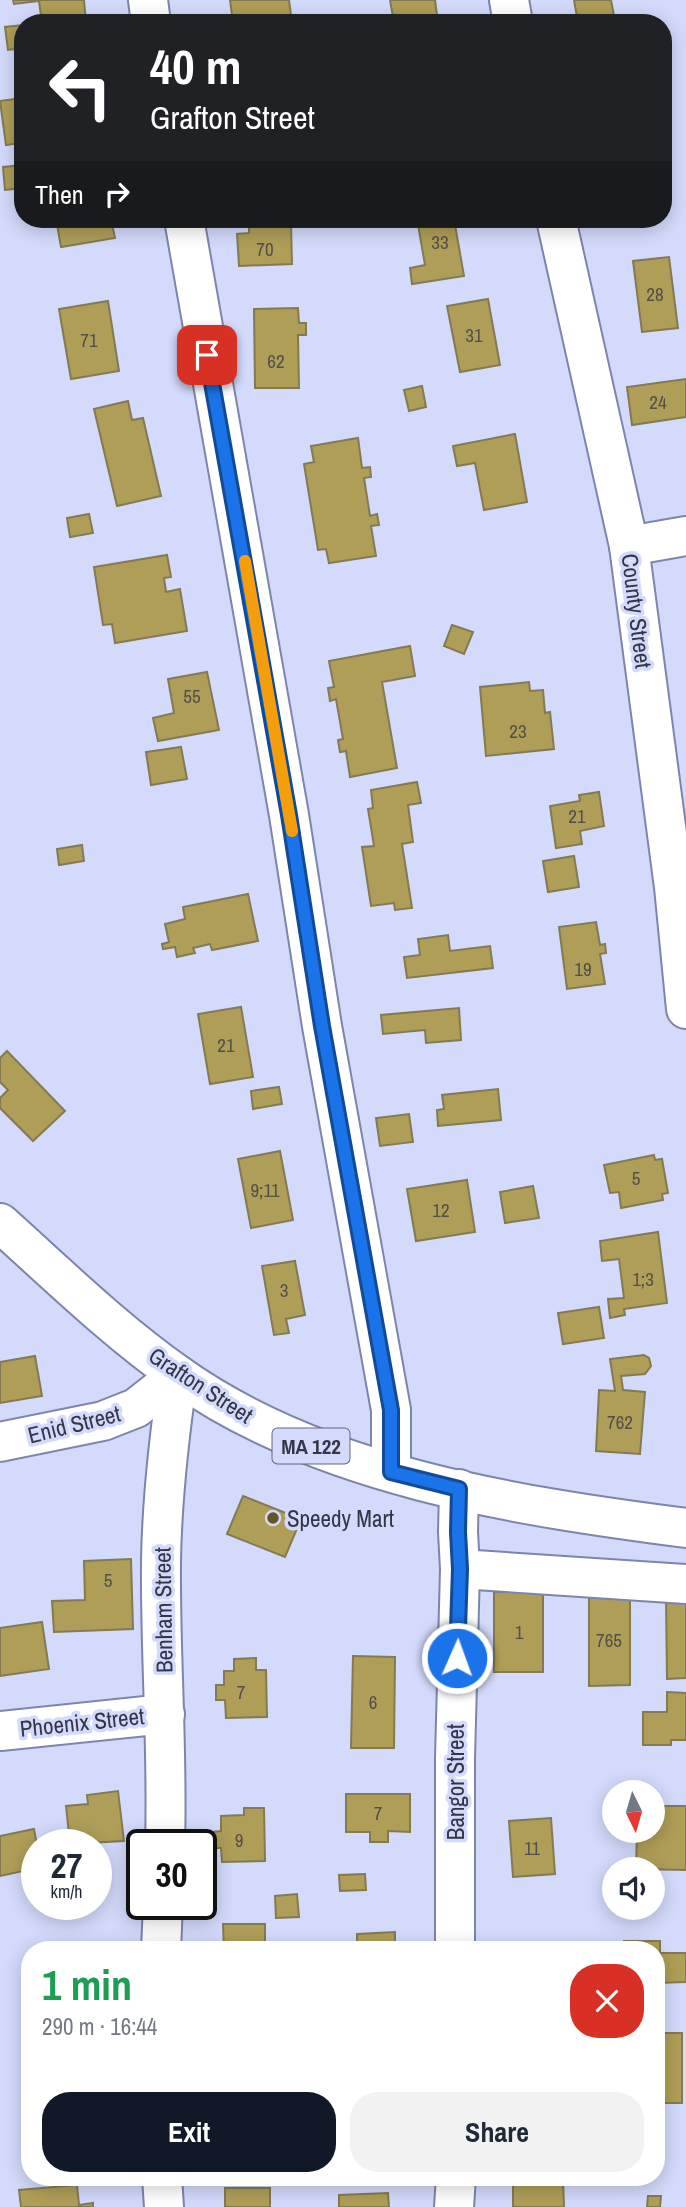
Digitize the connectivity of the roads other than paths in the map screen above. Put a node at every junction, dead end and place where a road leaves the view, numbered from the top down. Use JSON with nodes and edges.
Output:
{"nodes":[{"id":1,"x":186,"y":228,"type":"edge"},
{"id":2,"x":558,"y":228,"type":"edge"},
{"id":3,"x":686,"y":536,"type":"edge"},
{"id":4,"x":629,"y":546,"type":"junction"},
{"id":5,"x":686,"y":1009,"type":"edge"},
{"id":6,"x":0,"y":1223,"type":"edge"},
{"id":7,"x":178,"y":1376,"type":"junction"},
{"id":8,"x":0,"y":1442,"type":"edge"},
{"id":9,"x":391,"y":1472,"type":"junction"},
{"id":10,"x":459,"y":1489,"type":"junction"},
{"id":11,"x":686,"y":1528,"type":"edge"},
{"id":12,"x":460,"y":1569,"type":"junction"},
{"id":13,"x":686,"y":1584,"type":"edge"},
{"id":14,"x":165,"y":1714,"type":"junction"},
{"id":15,"x":0,"y":1731,"type":"edge"},
{"id":16,"x":164,"y":1829,"type":"edge"},
{"id":17,"x":162,"y":1920,"type":"edge"},
{"id":18,"x":161,"y":1941,"type":"edge"},
{"id":19,"x":455,"y":1941,"type":"edge"},
{"id":20,"x":163,"y":2186,"type":"edge"},
{"id":21,"x":455,"y":2186,"type":"edge"},
{"id":22,"x":164,"y":2207,"type":"edge"},
{"id":23,"x":454,"y":2207,"type":"edge"}],
"edges":[{"from":1,"to":9,"type":"main road"},
{"from":2,"to":4,"type":"main road","name":"County Street"},
{"from":3,"to":4,"type":"main road"},
{"from":4,"to":5,"type":"main road","name":"County Street"},
{"from":6,"to":7,"type":"main road","name":"Grafton Street","number":"MA 122"},
{"from":7,"to":8,"type":"main road","name":"Enid Street"},
{"from":7,"to":9,"type":"main road","name":"Grafton Street","number":"MA 122"},
{"from":7,"to":14,"type":"main road","name":"Benham Street"},
{"from":9,"to":10,"type":"main road","name":"Grafton Street","number":"MA 122"},
{"from":10,"to":11,"type":"main road","name":"Grafton Street","number":"MA 122"},
{"from":10,"to":12,"type":"main road","name":"Bangor Street"},
{"from":12,"to":13,"type":"main road"},
{"from":12,"to":19,"type":"main road","name":"Bangor Street"},
{"from":14,"to":15,"type":"main road","name":"Phoenix Street"},
{"from":14,"to":16,"type":"main road","name":"Benham Street"},
{"from":17,"to":18,"type":"main road"},
{"from":20,"to":22,"type":"main road"},
{"from":21,"to":23,"type":"main road"}]}
